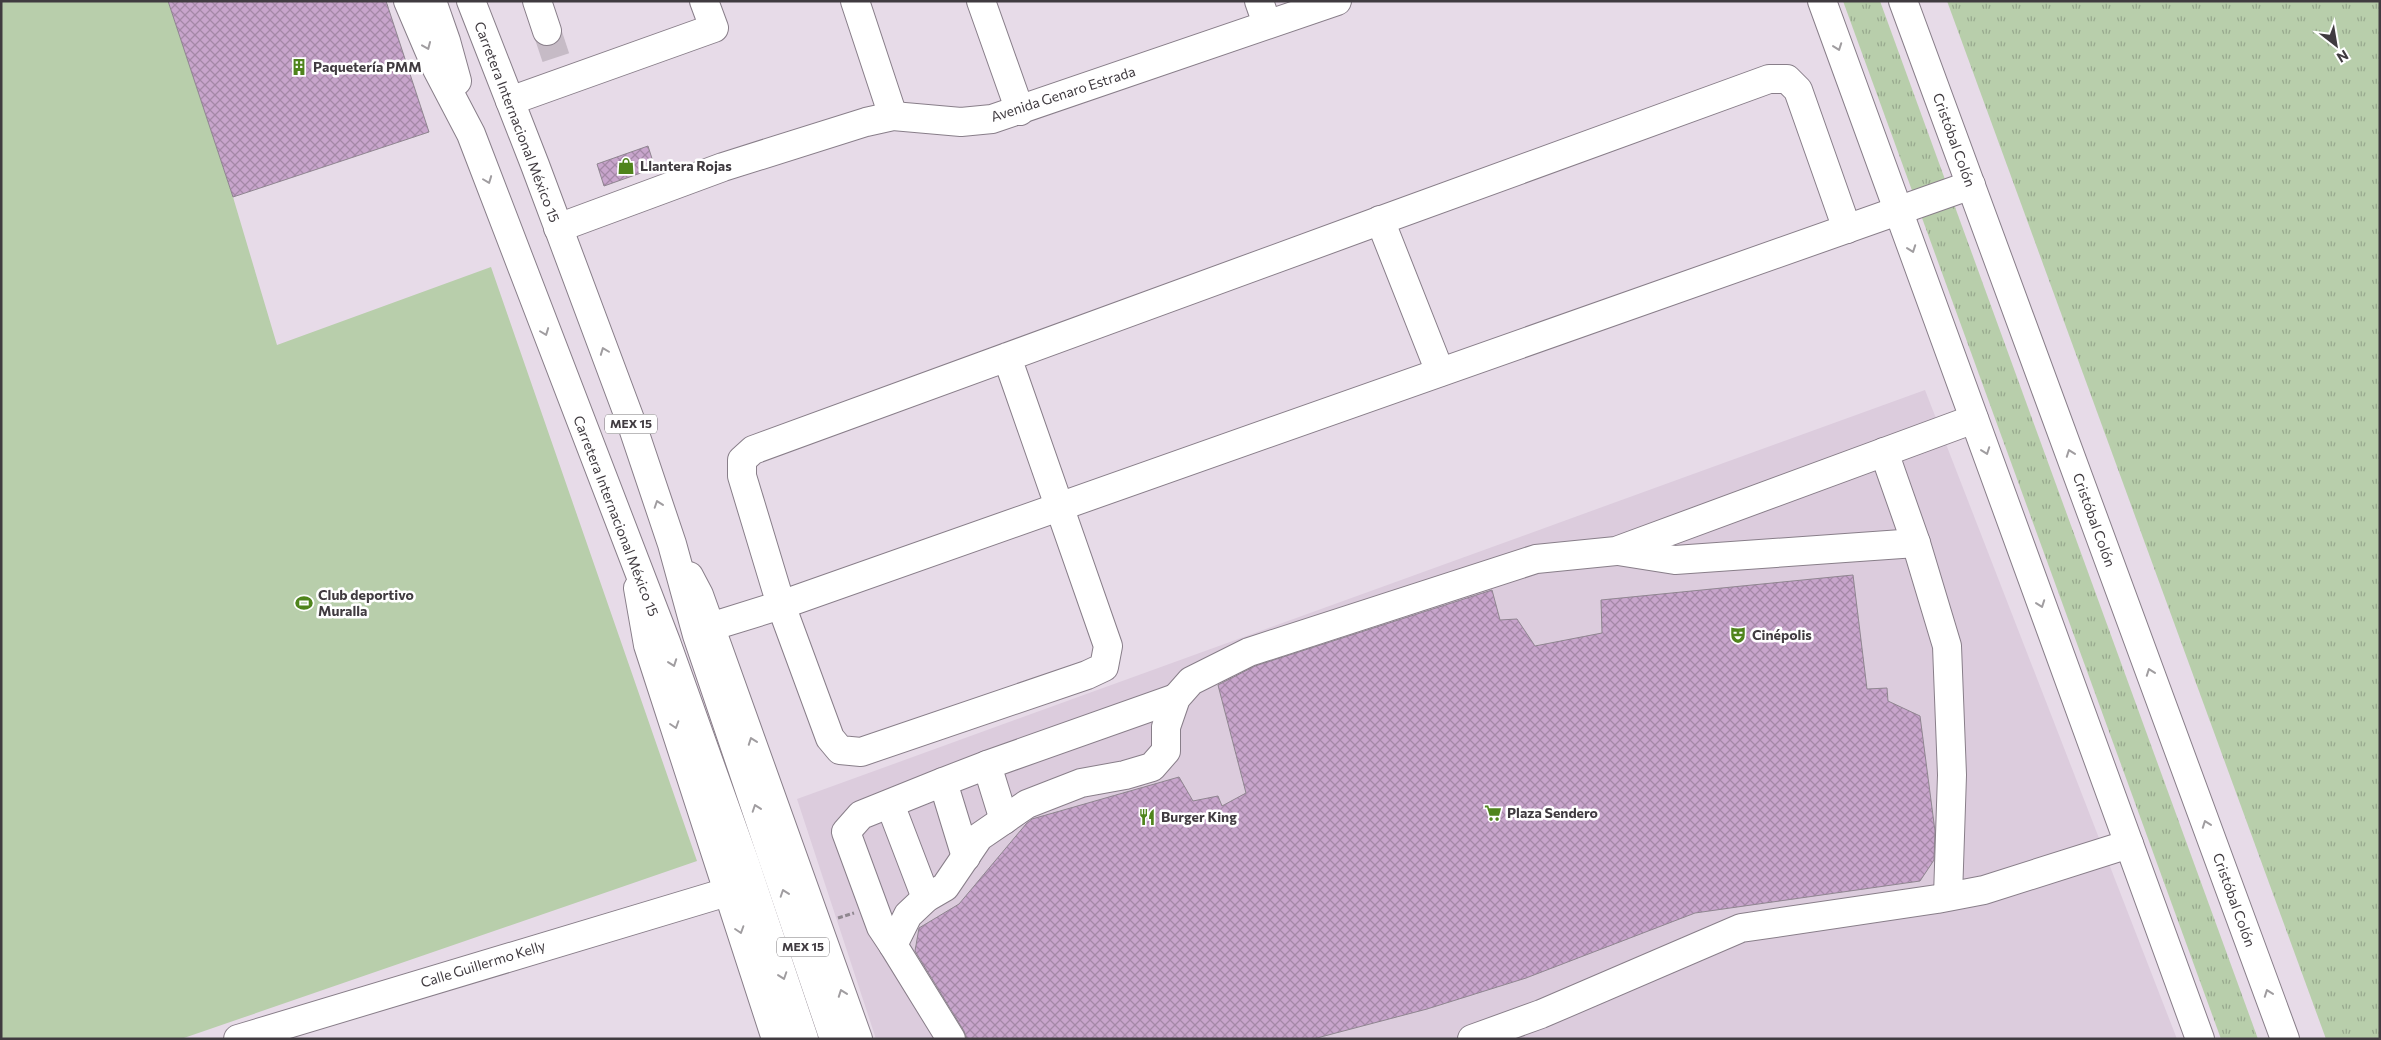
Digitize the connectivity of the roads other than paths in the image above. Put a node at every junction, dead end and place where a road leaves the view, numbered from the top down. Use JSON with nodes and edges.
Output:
{"nodes":[{"id":1,"x":408,"y":1,"type":"edge"},
{"id":2,"x":432,"y":1,"type":"edge"},
{"id":3,"x":471,"y":1,"type":"edge"},
{"id":4,"x":537,"y":1,"type":"edge"},
{"id":5,"x":704,"y":1,"type":"edge"},
{"id":6,"x":855,"y":1,"type":"edge"},
{"id":7,"x":982,"y":1,"type":"edge"},
{"id":8,"x":1337,"y":1,"type":"edge"},
{"id":9,"x":1822,"y":1,"type":"edge"},
{"id":10,"x":1903,"y":1,"type":"edge"},
{"id":11,"x":1263,"y":13,"type":"edge"},
{"id":12,"x":547,"y":30,"type":"tunnel mouth"},
{"id":13,"x":510,"y":101,"type":"junction"},
{"id":14,"x":1020,"y":111,"type":"junction"},
{"id":15,"x":893,"y":116,"type":"junction"},
{"id":16,"x":470,"y":134,"type":"junction"},
{"id":17,"x":1971,"y":185,"type":"junction"},
{"id":18,"x":1898,"y":210,"type":"junction"},
{"id":19,"x":1380,"y":220,"type":"junction"},
{"id":20,"x":558,"y":228,"type":"junction"},
{"id":21,"x":1847,"y":229,"type":"junction"},
{"id":22,"x":1007,"y":357,"type":"junction"},
{"id":23,"x":1440,"y":372,"type":"junction"},
{"id":24,"x":1974,"y":419,"type":"junction"},
{"id":25,"x":1884,"y":452,"type":"junction"},
{"id":26,"x":1060,"y":506,"type":"junction"},
{"id":27,"x":1916,"y":543,"type":"junction"},
{"id":28,"x":672,"y":544,"type":"junction"},
{"id":29,"x":1616,"y":551,"type":"junction"},
{"id":30,"x":632,"y":559,"type":"junction"},
{"id":31,"x":781,"y":605,"type":"junction"},
{"id":32,"x":710,"y":627,"type":"junction"},
{"id":33,"x":1176,"y":698,"type":"junction"},
{"id":34,"x":987,"y":765,"type":"junction"},
{"id":35,"x":943,"y":782,"type":"junction"},
{"id":36,"x":890,"y":804,"type":"junction"},
{"id":37,"x":1004,"y":820,"type":"junction"},
{"id":38,"x":2129,"y":844,"type":"junction"},
{"id":39,"x":966,"y":857,"type":"junction"},
{"id":40,"x":727,"y":892,"type":"junction"},
{"id":41,"x":1948,"y":896,"type":"junction"},
{"id":42,"x":926,"y":898,"type":"junction"},
{"id":43,"x":893,"y":945,"type":"junction"},
{"id":44,"x":1517,"y":1031,"type":"edge"},
{"id":45,"x":266,"y":1034,"type":"edge"},
{"id":46,"x":1482,"y":1037,"type":"edge"},
{"id":47,"x":238,"y":1039,"type":"edge"},
{"id":48,"x":776,"y":1039,"type":"edge"},
{"id":49,"x":804,"y":1039,"type":"edge"},
{"id":50,"x":834,"y":1039,"type":"edge"},
{"id":51,"x":858,"y":1039,"type":"edge"},
{"id":52,"x":951,"y":1039,"type":"edge"},
{"id":53,"x":2200,"y":1039,"type":"edge"},
{"id":54,"x":2285,"y":1039,"type":"edge"}],
"edges":[{"from":1,"to":16,"type":"main road","name":"Carretera Internacional México 15","number":"MEX 15","one_way":true},
{"from":2,"to":16,"type":"main road","number":"MEX 15"},
{"from":3,"to":13,"type":"main road","name":"Carretera Internacional México 15","number":"MEX 15"},
{"from":4,"to":12,"type":"main road"},
{"from":5,"to":13,"type":"main road"},
{"from":6,"to":15,"type":"main road"},
{"from":7,"to":14,"type":"main road"},
{"from":8,"to":11,"type":"main road","name":"Avenida Genaro Estrada"},
{"from":9,"to":18,"type":"main road","one_way":true},
{"from":10,"to":17,"type":"main road","name":"Cristóbal Colón"},
{"from":11,"to":14,"type":"main road","name":"Avenida Genaro Estrada"},
{"from":13,"to":20,"type":"main road","name":"Carretera Internacional México 15","number":"MEX 15"},
{"from":14,"to":15,"type":"main road","name":"Avenida Genaro Estrada"},
{"from":15,"to":20,"type":"main road","name":"Avenida Genaro Estrada"},
{"from":16,"to":30,"type":"main road","name":"Carretera Internacional México 15","number":"MEX 15","one_way":true},
{"from":17,"to":18,"type":"main road"},
{"from":54,"to":17,"type":"main road","name":"Cristóbal Colón","one_way":true},
{"from":18,"to":21,"type":"main road"},
{"from":18,"to":24,"type":"main road","one_way":true},
{"from":19,"to":21,"type":"main road"},
{"from":19,"to":22,"type":"main road"},
{"from":19,"to":23,"type":"main road"},
{"from":28,"to":20,"type":"main road","name":"Carretera Internacional México 15","number":"MEX 15","one_way":true},
{"from":21,"to":23,"type":"main road"},
{"from":22,"to":26,"type":"main road"},
{"from":22,"to":31,"type":"main road"},
{"from":23,"to":26,"type":"main road"},
{"from":24,"to":25,"type":"main road"},
{"from":24,"to":38,"type":"main road","one_way":true},
{"from":25,"to":27,"type":"main road"},
{"from":25,"to":29,"type":"main road"},
{"from":26,"to":31,"type":"main road"},
{"from":26,"to":31,"type":"main road"},
{"from":27,"to":29,"type":"main road"},
{"from":27,"to":41,"type":"main road"},
{"from":28,"to":32,"type":"main road"},
{"from":50,"to":28,"type":"main road","name":"Carretera Internacional México 15","number":"MEX 15","one_way":true},
{"from":29,"to":33,"type":"main road"},
{"from":30,"to":40,"type":"main road","one_way":true},
{"from":30,"to":49,"type":"main road","name":"Carretera Internacional México 15","number":"MEX 15","one_way":true},
{"from":31,"to":32,"type":"main road"},
{"from":51,"to":32,"type":"main road","one_way":true},
{"from":33,"to":34,"type":"main road"},
{"from":33,"to":37,"type":"main road"},
{"from":34,"to":35,"type":"main road"},
{"from":34,"to":37,"type":"main road"},
{"from":35,"to":36,"type":"main road"},
{"from":35,"to":39,"type":"main road"},
{"from":36,"to":42,"type":"main road"},
{"from":36,"to":43,"type":"main road"},
{"from":37,"to":39,"type":"main road"},
{"from":38,"to":41,"type":"main road"},
{"from":38,"to":53,"type":"main road"},
{"from":39,"to":42,"type":"main road"},
{"from":40,"to":45,"type":"main road","name":"Calle Guillermo Kelly"},
{"from":40,"to":48,"type":"main road","one_way":true},
{"from":41,"to":44,"type":"main road"},
{"from":42,"to":43,"type":"main road"},
{"from":43,"to":52,"type":"main road"},
{"from":44,"to":46,"type":"main road"},
{"from":45,"to":47,"type":"main road","name":"Calle Guillermo Kelly"}]}
